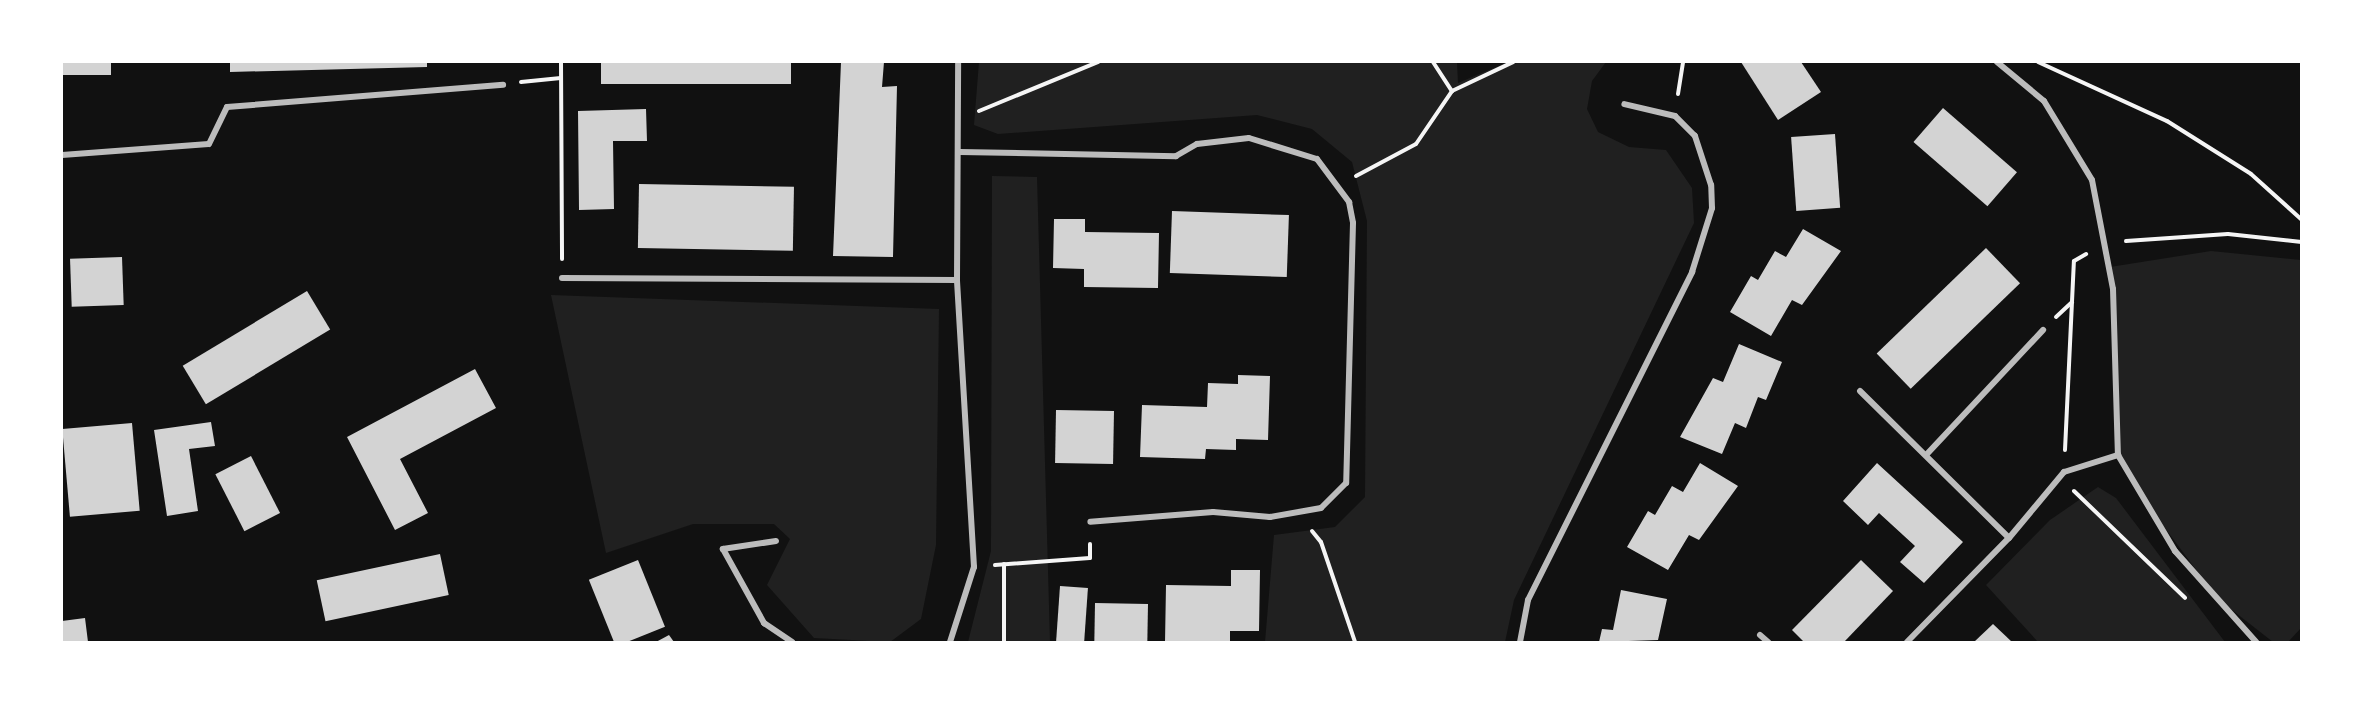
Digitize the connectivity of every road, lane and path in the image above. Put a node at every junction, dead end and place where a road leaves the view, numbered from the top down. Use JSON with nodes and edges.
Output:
{"nodes":[{"id":1,"x":561,"y":62,"type":"edge"},
{"id":2,"x":958,"y":62,"type":"edge"},
{"id":3,"x":1098,"y":62,"type":"edge"},
{"id":4,"x":1433,"y":62,"type":"edge"},
{"id":5,"x":1513,"y":62,"type":"edge"},
{"id":6,"x":1683,"y":62,"type":"edge"},
{"id":7,"x":1997,"y":62,"type":"edge"},
{"id":8,"x":2038,"y":62,"type":"edge"},
{"id":9,"x":561,"y":78,"type":"junction"},
{"id":10,"x":503,"y":85,"type":"joint"},
{"id":11,"x":1452,"y":91,"type":"junction"},
{"id":12,"x":1624,"y":104,"type":"dead end"},
{"id":13,"x":1675,"y":116,"type":"junction"},
{"id":14,"x":960,"y":120,"type":"junction"},
{"id":15,"x":960,"y":152,"type":"junction"},
{"id":16,"x":62,"y":155,"type":"edge"},
{"id":17,"x":1339,"y":184,"type":"junction"},
{"id":18,"x":2301,"y":220,"type":"edge"},
{"id":19,"x":2108,"y":242,"type":"junction"},
{"id":20,"x":2301,"y":242,"type":"edge"},
{"id":21,"x":2074,"y":261,"type":"dead end"},
{"id":22,"x":562,"y":278,"type":"joint"},
{"id":23,"x":957,"y":280,"type":"junction"},
{"id":24,"x":2043,"y":330,"type":"dead end"},
{"id":25,"x":1860,"y":391,"type":"dead end"},
{"id":26,"x":1927,"y":454,"type":"junction"},
{"id":27,"x":2118,"y":455,"type":"junction"},
{"id":28,"x":1296,"y":513,"type":"junction"},
{"id":29,"x":1090,"y":522,"type":"joint"},
{"id":30,"x":2009,"y":538,"type":"junction"},
{"id":31,"x":776,"y":541,"type":"dead end"},
{"id":32,"x":1004,"y":564,"type":"junction"},
{"id":33,"x":974,"y":567,"type":"junction"},
{"id":34,"x":1760,"y":635,"type":"dead end"},
{"id":35,"x":792,"y":642,"type":"edge"},
{"id":36,"x":950,"y":642,"type":"edge"},
{"id":37,"x":1004,"y":642,"type":"edge"},
{"id":38,"x":1355,"y":642,"type":"edge"},
{"id":39,"x":1520,"y":642,"type":"edge"},
{"id":40,"x":1768,"y":642,"type":"edge"},
{"id":41,"x":1907,"y":642,"type":"edge"},
{"id":42,"x":2256,"y":642,"type":"edge"}],
"edges":[{"from":1,"to":9,"type":"path"},
{"from":2,"to":14,"type":"street"},
{"from":3,"to":14,"type":"path"},
{"from":4,"to":11,"type":"path"},
{"from":5,"to":11,"type":"path"},
{"from":6,"to":13,"type":"path"},
{"from":7,"to":19,"type":"street"},
{"from":8,"to":18,"type":"path"},
{"from":9,"to":10,"type":"path"},
{"from":9,"to":22,"type":"path"},
{"from":10,"to":16,"type":"street"},
{"from":11,"to":17,"type":"path"},
{"from":12,"to":13,"type":"street"},
{"from":13,"to":39,"type":"street"},
{"from":14,"to":15,"type":"street"},
{"from":15,"to":17,"type":"street"},
{"from":15,"to":23,"type":"street"},
{"from":17,"to":28,"type":"street"},
{"from":19,"to":20,"type":"path"},
{"from":19,"to":21,"type":"path"},
{"from":19,"to":27,"type":"street"},
{"from":22,"to":23,"type":"street"},
{"from":23,"to":33,"type":"street"},
{"from":24,"to":26,"type":"street"},
{"from":25,"to":26,"type":"street"},
{"from":26,"to":30,"type":"street"},
{"from":27,"to":30,"type":"street"},
{"from":27,"to":42,"type":"street"},
{"from":28,"to":29,"type":"street"},
{"from":28,"to":38,"type":"path"},
{"from":29,"to":32,"type":"path"},
{"from":30,"to":41,"type":"street"},
{"from":31,"to":35,"type":"street"},
{"from":32,"to":33,"type":"path"},
{"from":32,"to":37,"type":"path"},
{"from":33,"to":36,"type":"street"},
{"from":34,"to":40,"type":"street"}]}
